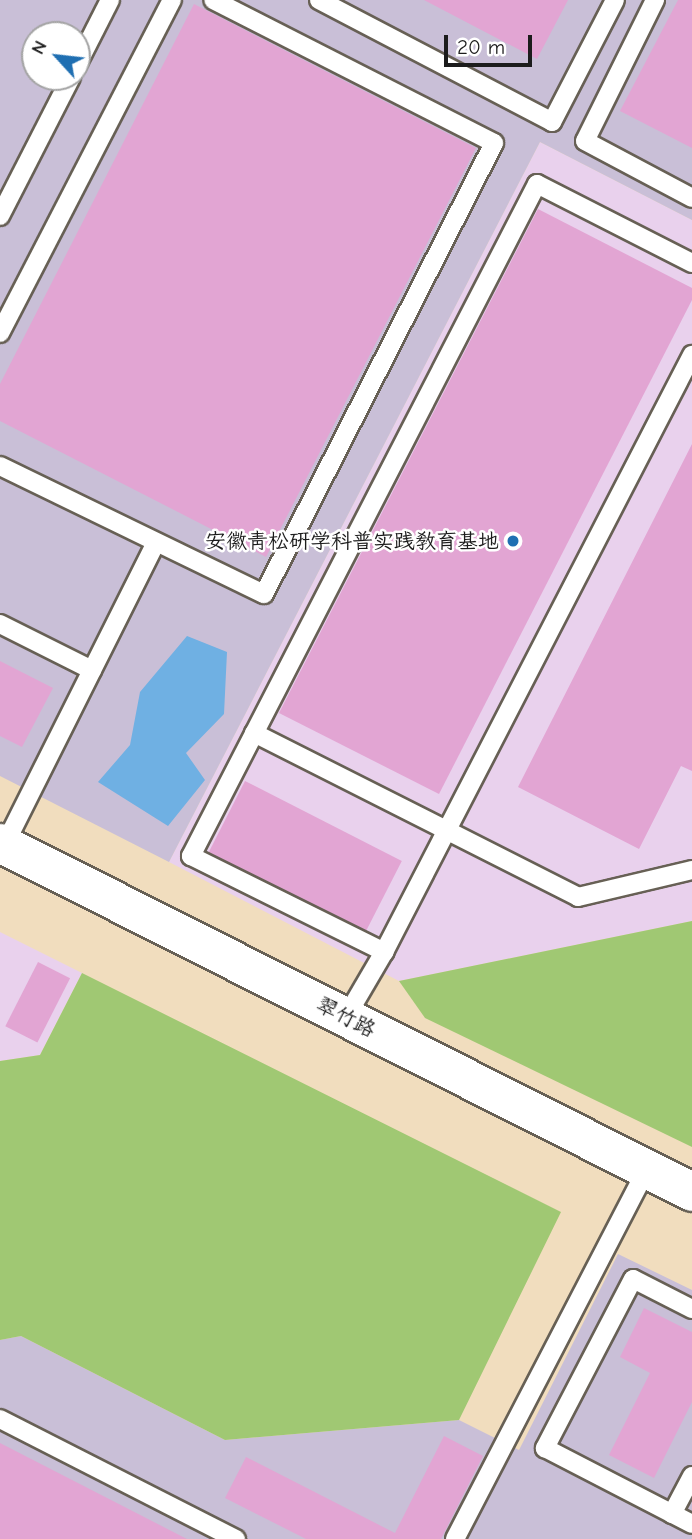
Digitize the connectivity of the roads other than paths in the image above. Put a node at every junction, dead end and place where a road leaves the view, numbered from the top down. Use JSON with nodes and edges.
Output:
{"nodes":[{"id":1,"x":110,"y":0,"type":"edge"},
{"id":2,"x":172,"y":0,"type":"edge"},
{"id":3,"x":214,"y":0,"type":"edge"},
{"id":4,"x":318,"y":0,"type":"edge"},
{"id":5,"x":615,"y":0,"type":"edge"},
{"id":6,"x":655,"y":0,"type":"edge"},
{"id":7,"x":91,"y":37,"type":"edge"},
{"id":8,"x":64,"y":91,"type":"edge"},
{"id":9,"x":692,"y":198,"type":"edge"},
{"id":10,"x":0,"y":216,"type":"edge"},
{"id":11,"x":692,"y":263,"type":"edge"},
{"id":12,"x":0,"y":333,"type":"edge"},
{"id":13,"x":692,"y":355,"type":"edge"},
{"id":14,"x":0,"y":466,"type":"edge"},
{"id":15,"x":156,"y":543,"type":"junction"},
{"id":16,"x":0,"y":624,"type":"edge"},
{"id":17,"x":92,"y":670,"type":"junction"},
{"id":18,"x":254,"y":733,"type":"junction"},
{"id":19,"x":447,"y":830,"type":"junction"},
{"id":20,"x":2,"y":848,"type":"edge"},
{"id":21,"x":692,"y":870,"type":"edge"},
{"id":22,"x":384,"y":952,"type":"junction"},
{"id":23,"x":346,"y":1017,"type":"junction"},
{"id":24,"x":647,"y":1169,"type":"junction"},
{"id":25,"x":692,"y":1192,"type":"edge"},
{"id":26,"x":692,"y":1309,"type":"edge"},
{"id":27,"x":0,"y":1419,"type":"edge"},
{"id":28,"x":692,"y":1476,"type":"edge"},
{"id":29,"x":672,"y":1514,"type":"junction"},
{"id":30,"x":692,"y":1524,"type":"edge"},
{"id":31,"x":236,"y":1539,"type":"edge"},
{"id":32,"x":455,"y":1539,"type":"edge"}],
"edges":[{"from":1,"to":7,"type":"lane"},
{"from":2,"to":12,"type":"lane"},
{"from":3,"to":15,"type":"lane"},
{"from":4,"to":5,"type":"lane"},
{"from":6,"to":9,"type":"lane"},
{"from":8,"to":10,"type":"lane"},
{"from":11,"to":18,"type":"lane"},
{"from":13,"to":19,"type":"lane"},
{"from":14,"to":15,"type":"lane"},
{"from":15,"to":17,"type":"lane"},
{"from":16,"to":17,"type":"lane"},
{"from":17,"to":20,"type":"lane"},
{"from":18,"to":19,"type":"lane"},
{"from":18,"to":22,"type":"lane"},
{"from":19,"to":21,"type":"lane"},
{"from":19,"to":22,"type":"lane"},
{"from":20,"to":23,"type":"street","name":"翠竹路"},
{"from":22,"to":23,"type":"lane"},
{"from":23,"to":24,"type":"street","name":"翠竹路"},
{"from":24,"to":25,"type":"street","name":"翠竹路"},
{"from":24,"to":32,"type":"lane"},
{"from":26,"to":29,"type":"lane"},
{"from":27,"to":31,"type":"lane"},
{"from":28,"to":29,"type":"lane"},
{"from":29,"to":30,"type":"lane"}]}
